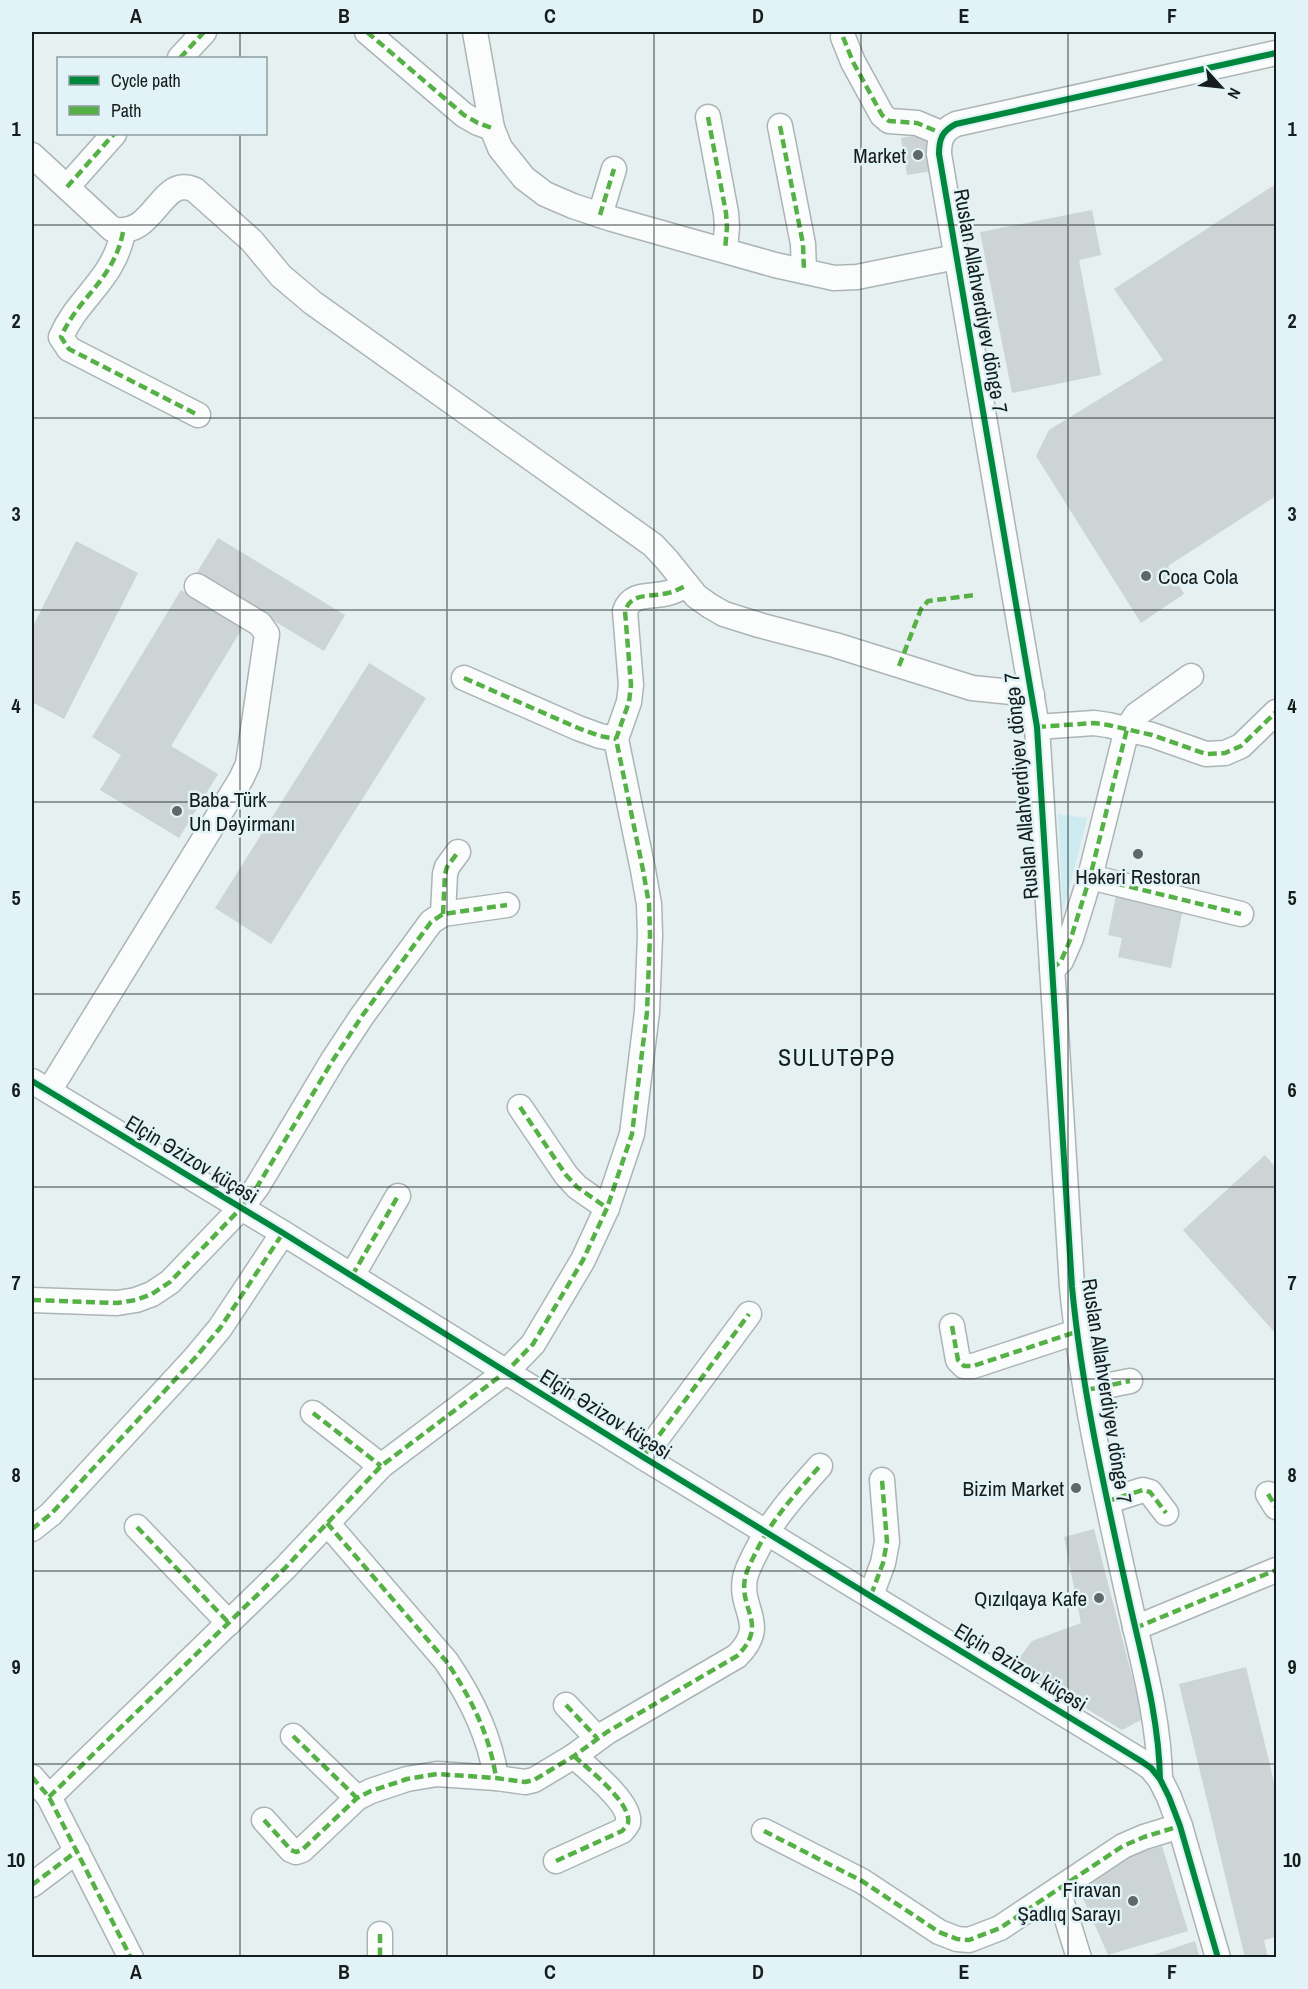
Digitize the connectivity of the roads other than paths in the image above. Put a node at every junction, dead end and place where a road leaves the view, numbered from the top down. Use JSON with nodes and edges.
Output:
{"nodes":[{"id":1,"x":204,"y":32,"type":"edge"},
{"id":2,"x":367,"y":32,"type":"edge"},
{"id":3,"x":475,"y":32,"type":"edge"},
{"id":4,"x":843,"y":37,"type":"dead end"},
{"id":5,"x":1276,"y":53,"type":"edge"},
{"id":6,"x":181,"y":57,"type":"edge"},
{"id":7,"x":708,"y":117,"type":"dead end"},
{"id":8,"x":780,"y":126,"type":"dead end"},
{"id":9,"x":492,"y":128,"type":"junction"},
{"id":10,"x":942,"y":134,"type":"junction"},
{"id":11,"x":113,"y":135,"type":"edge"},
{"id":12,"x":32,"y":155,"type":"edge"},
{"id":13,"x":614,"y":169,"type":"dead end"},
{"id":14,"x":67,"y":187,"type":"junction"},
{"id":15,"x":600,"y":215,"type":"junction"},
{"id":16,"x":123,"y":232,"type":"junction"},
{"id":17,"x":725,"y":250,"type":"junction"},
{"id":18,"x":956,"y":256,"type":"junction"},
{"id":19,"x":804,"y":271,"type":"junction"},
{"id":20,"x":198,"y":414,"type":"dead end"},
{"id":21,"x":687,"y":585,"type":"junction"},
{"id":22,"x":198,"y":586,"type":"dead end"},
{"id":23,"x":1191,"y":676,"type":"dead end"},
{"id":24,"x":464,"y":678,"type":"dead end"},
{"id":25,"x":1032,"y":694,"type":"junction"},
{"id":26,"x":1276,"y":712,"type":"edge"},
{"id":27,"x":1036,"y":727,"type":"junction"},
{"id":28,"x":1127,"y":729,"type":"junction"},
{"id":29,"x":616,"y":739,"type":"junction"},
{"id":30,"x":458,"y":852,"type":"dead end"},
{"id":31,"x":1090,"y":877,"type":"junction"},
{"id":32,"x":507,"y":905,"type":"dead end"},
{"id":33,"x":442,"y":914,"type":"junction"},
{"id":34,"x":1241,"y":914,"type":"dead end"},
{"id":35,"x":1052,"y":969,"type":"junction"},
{"id":36,"x":40,"y":1086,"type":"edge"},
{"id":37,"x":520,"y":1107,"type":"dead end"},
{"id":38,"x":398,"y":1197,"type":"dead end"},
{"id":39,"x":241,"y":1208,"type":"junction"},
{"id":40,"x":607,"y":1208,"type":"junction"},
{"id":41,"x":283,"y":1233,"type":"junction"},
{"id":42,"x":352,"y":1276,"type":"junction"},
{"id":43,"x":32,"y":1300,"type":"edge"},
{"id":44,"x":749,"y":1314,"type":"dead end"},
{"id":45,"x":952,"y":1326,"type":"dead end"},
{"id":46,"x":1076,"y":1332,"type":"junction"},
{"id":47,"x":507,"y":1371,"type":"junction"},
{"id":48,"x":1130,"y":1381,"type":"dead end"},
{"id":49,"x":1086,"y":1390,"type":"junction"},
{"id":50,"x":313,"y":1413,"type":"dead end"},
{"id":51,"x":643,"y":1457,"type":"junction"},
{"id":52,"x":381,"y":1466,"type":"junction"},
{"id":53,"x":820,"y":1466,"type":"dead end"},
{"id":54,"x":882,"y":1480,"type":"dead end"},
{"id":55,"x":1108,"y":1501,"type":"junction"},
{"id":56,"x":1166,"y":1513,"type":"dead end"},
{"id":57,"x":327,"y":1523,"type":"junction"},
{"id":58,"x":136,"y":1527,"type":"dead end"},
{"id":59,"x":32,"y":1529,"type":"edge"},
{"id":60,"x":766,"y":1532,"type":"junction"},
{"id":61,"x":1276,"y":1570,"type":"edge"},
{"id":62,"x":871,"y":1595,"type":"junction"},
{"id":63,"x":229,"y":1623,"type":"junction"},
{"id":64,"x":1135,"y":1628,"type":"junction"},
{"id":65,"x":566,"y":1705,"type":"dead end"},
{"id":66,"x":293,"y":1736,"type":"dead end"},
{"id":67,"x":597,"y":1738,"type":"junction"},
{"id":68,"x":574,"y":1756,"type":"junction"},
{"id":69,"x":32,"y":1777,"type":"edge"},
{"id":70,"x":496,"y":1778,"type":"junction"},
{"id":71,"x":1160,"y":1779,"type":"junction"},
{"id":72,"x":49,"y":1797,"type":"junction"},
{"id":73,"x":357,"y":1798,"type":"junction"},
{"id":74,"x":264,"y":1820,"type":"dead end"},
{"id":75,"x":1180,"y":1826,"type":"junction"},
{"id":76,"x":764,"y":1831,"type":"dead end"},
{"id":77,"x":77,"y":1851,"type":"junction"},
{"id":78,"x":556,"y":1861,"type":"dead end"},
{"id":79,"x":32,"y":1885,"type":"edge"},
{"id":80,"x":1058,"y":1890,"type":"junction"},
{"id":81,"x":380,"y":1934,"type":"dead end"},
{"id":82,"x":131,"y":1958,"type":"edge"},
{"id":83,"x":380,"y":1958,"type":"edge"},
{"id":84,"x":1080,"y":1958,"type":"edge"},
{"id":85,"x":1218,"y":1958,"type":"edge"}],
"edges":[{"from":1,"to":6,"type":"street"},
{"from":2,"to":9,"type":"street"},
{"from":3,"to":9,"type":"street"},
{"from":4,"to":10,"type":"street"},
{"from":5,"to":10,"type":"street"},
{"from":7,"to":17,"type":"street"},
{"from":8,"to":19,"type":"street"},
{"from":9,"to":15,"type":"street"},
{"from":10,"to":18,"type":"street","name":"Ruslan Allahverdiyev döngə 7"},
{"from":11,"to":14,"type":"street"},
{"from":12,"to":14,"type":"street"},
{"from":13,"to":15,"type":"street"},
{"from":14,"to":16,"type":"street"},
{"from":15,"to":17,"type":"street"},
{"from":16,"to":20,"type":"street"},
{"from":16,"to":21,"type":"street"},
{"from":17,"to":19,"type":"street"},
{"from":18,"to":19,"type":"street"},
{"from":18,"to":25,"type":"street","name":"Ruslan Allahverdiyev döngə 7"},
{"from":21,"to":25,"type":"street"},
{"from":21,"to":29,"type":"street"},
{"from":22,"to":36,"type":"street"},
{"from":23,"to":28,"type":"street"},
{"from":24,"to":29,"type":"street"},
{"from":25,"to":27,"type":"street","name":"Ruslan Allahverdiyev döngə 7"},
{"from":26,"to":28,"type":"street"},
{"from":27,"to":28,"type":"street"},
{"from":27,"to":35,"type":"street","name":"Ruslan Allahverdiyev döngə 7"},
{"from":28,"to":31,"type":"street"},
{"from":29,"to":40,"type":"street"},
{"from":30,"to":33,"type":"street"},
{"from":31,"to":34,"type":"street"},
{"from":31,"to":35,"type":"street"},
{"from":32,"to":33,"type":"street"},
{"from":33,"to":39,"type":"street"},
{"from":35,"to":46,"type":"street","name":"Ruslan Allahverdiyev döngə 7"},
{"from":36,"to":39,"type":"street","name":"Elçin Əzizov küçəsi"},
{"from":37,"to":40,"type":"street"},
{"from":38,"to":42,"type":"street"},
{"from":39,"to":41,"type":"street","name":"Elçin Əzizov küçəsi"},
{"from":39,"to":43,"type":"street"},
{"from":40,"to":47,"type":"street"},
{"from":41,"to":42,"type":"street","name":"Elçin Əzizov küçəsi"},
{"from":41,"to":59,"type":"street"},
{"from":42,"to":47,"type":"street","name":"Elçin Əzizov küçəsi"},
{"from":44,"to":51,"type":"street"},
{"from":45,"to":46,"type":"street"},
{"from":46,"to":49,"type":"street","name":"Ruslan Allahverdiyev döngə 7"},
{"from":47,"to":51,"type":"street","name":"Elçin Əzizov küçəsi"},
{"from":47,"to":52,"type":"street"},
{"from":48,"to":49,"type":"street"},
{"from":49,"to":55,"type":"street","name":"Ruslan Allahverdiyev döngə 7"},
{"from":50,"to":52,"type":"street"},
{"from":51,"to":60,"type":"street","name":"Elçin Əzizov küçəsi"},
{"from":52,"to":57,"type":"street"},
{"from":53,"to":60,"type":"street"},
{"from":54,"to":62,"type":"street"},
{"from":55,"to":56,"type":"street"},
{"from":55,"to":64,"type":"street","name":"Ruslan Allahverdiyev döngə 7"},
{"from":57,"to":63,"type":"street"},
{"from":57,"to":70,"type":"street"},
{"from":58,"to":63,"type":"street"},
{"from":60,"to":62,"type":"street","name":"Elçin Əzizov küçəsi"},
{"from":60,"to":67,"type":"street"},
{"from":61,"to":64,"type":"street"},
{"from":62,"to":71,"type":"street","name":"Elçin Əzizov küçəsi"},
{"from":63,"to":72,"type":"street"},
{"from":64,"to":71,"type":"street","name":"Ruslan Allahverdiyev döngə 7"},
{"from":65,"to":67,"type":"street"},
{"from":66,"to":73,"type":"street"},
{"from":67,"to":68,"type":"street"},
{"from":68,"to":70,"type":"street"},
{"from":68,"to":78,"type":"street"},
{"from":69,"to":72,"type":"street"},
{"from":70,"to":73,"type":"street"},
{"from":71,"to":75,"type":"street"},
{"from":72,"to":77,"type":"street"},
{"from":73,"to":74,"type":"street"},
{"from":75,"to":80,"type":"street"},
{"from":75,"to":85,"type":"street"},
{"from":76,"to":80,"type":"street"},
{"from":77,"to":79,"type":"street"},
{"from":77,"to":82,"type":"street"},
{"from":80,"to":84,"type":"street"},
{"from":81,"to":83,"type":"street"}]}
